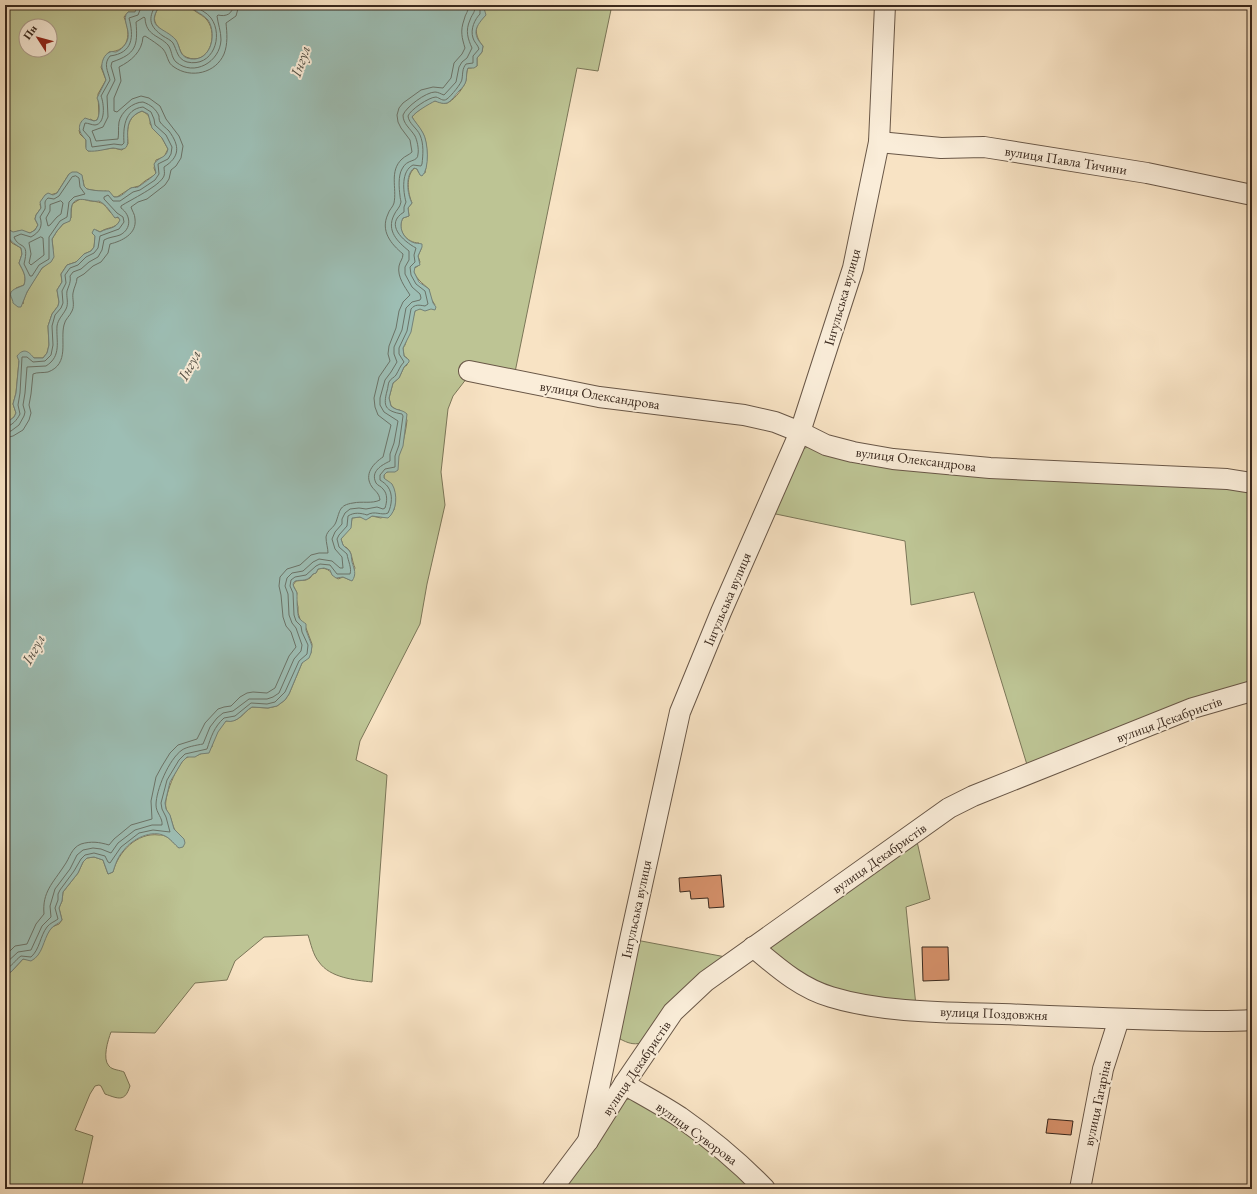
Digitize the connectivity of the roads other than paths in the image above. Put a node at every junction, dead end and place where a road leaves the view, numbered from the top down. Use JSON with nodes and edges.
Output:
{"nodes":[{"id":1,"x":885,"y":5,"type":"edge"},
{"id":2,"x":879,"y":142,"type":"junction"},
{"id":3,"x":1252,"y":195,"type":"edge"},
{"id":4,"x":469,"y":371,"type":"dead end"},
{"id":5,"x":800,"y":432,"type":"junction"},
{"id":6,"x":1252,"y":483,"type":"edge"},
{"id":7,"x":1252,"y":691,"type":"edge"},
{"id":8,"x":753,"y":947,"type":"junction"},
{"id":9,"x":1119,"y":1019,"type":"junction"},
{"id":10,"x":1252,"y":1020,"type":"edge"},
{"id":11,"x":624,"y":1084,"type":"junction"},
{"id":12,"x":588,"y":1141,"type":"junction"},
{"id":13,"x":552,"y":1189,"type":"edge"},
{"id":14,"x":765,"y":1189,"type":"edge"},
{"id":15,"x":1080,"y":1189,"type":"edge"}],
"edges":[{"from":1,"to":2,"type":"street","name":"Інгульська вулиця"},
{"from":2,"to":3,"type":"street","name":"вулиця Павла Тичини"},
{"from":2,"to":5,"type":"street","name":"Інгульська вулиця"},
{"from":4,"to":5,"type":"street","name":"вулиця Олександрова"},
{"from":5,"to":6,"type":"street","name":"вулиця Олександрова"},
{"from":5,"to":12,"type":"street","name":"Інгульська вулиця"},
{"from":7,"to":8,"type":"street","name":"вулиця Декабристів"},
{"from":8,"to":9,"type":"street","name":"вулиця Поздовжня"},
{"from":8,"to":11,"type":"street","name":"вулиця Декабристів"},
{"from":9,"to":10,"type":"street","name":"вулиця Поздовжня"},
{"from":9,"to":15,"type":"street","name":"вулиця Гагаріна"},
{"from":11,"to":12,"type":"street","name":"вулиця Декабристів"},
{"from":11,"to":14,"type":"street","name":"вулиця Суворова"},
{"from":12,"to":13,"type":"street","name":"Інгульська вулиця"}]}
